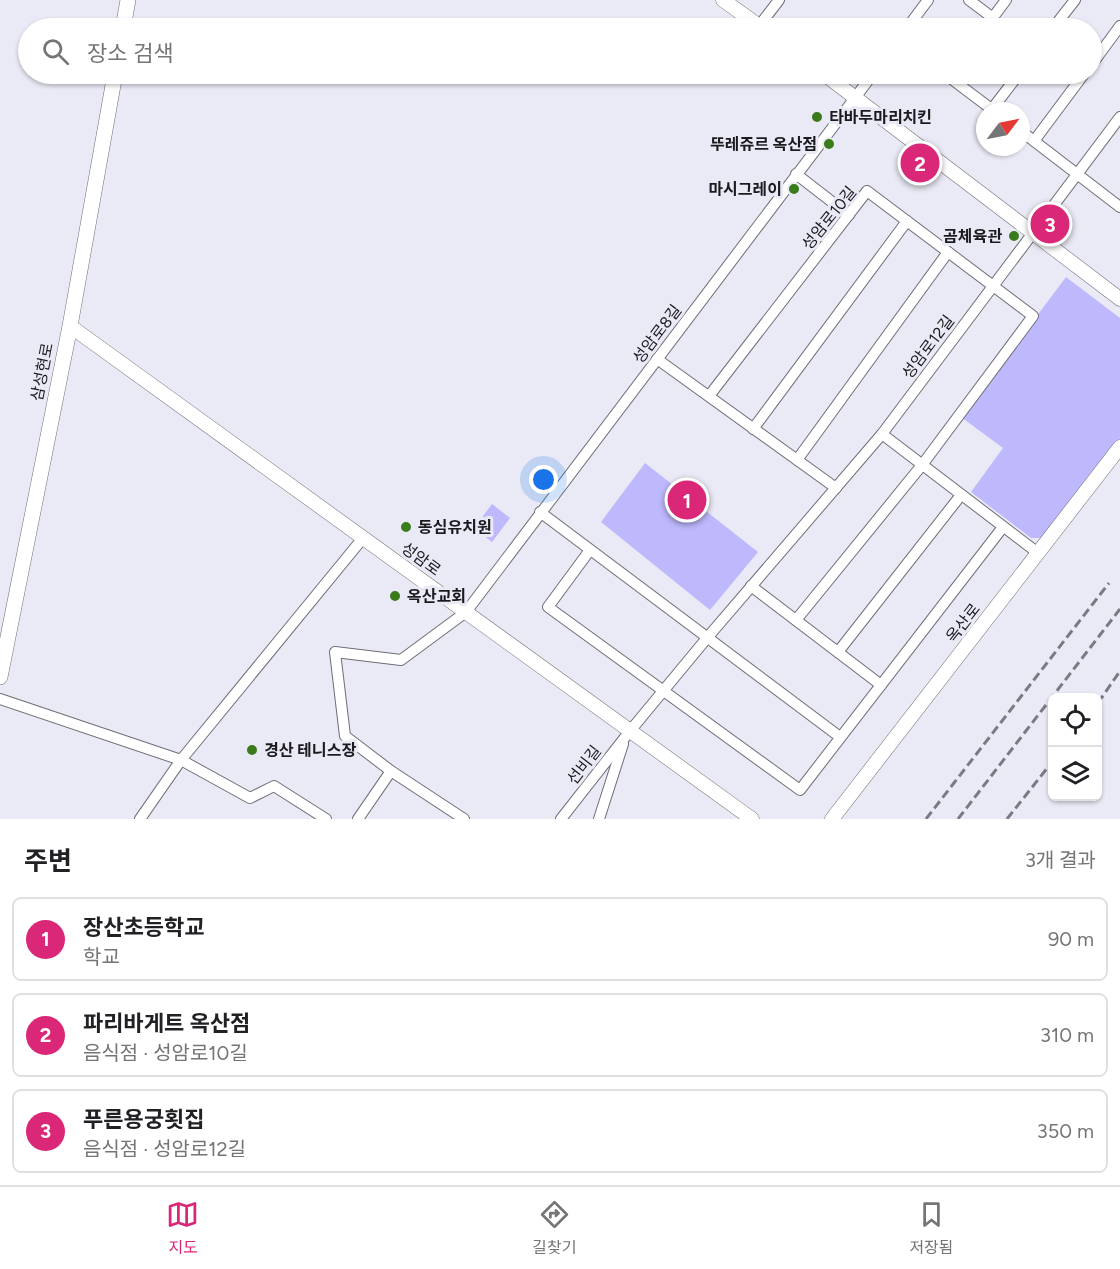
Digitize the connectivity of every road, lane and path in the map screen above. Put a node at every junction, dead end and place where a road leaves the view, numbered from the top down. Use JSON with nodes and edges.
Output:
{"nodes":[{"id":1,"x":128,"y":0,"type":"edge"},
{"id":2,"x":723,"y":0,"type":"edge"},
{"id":3,"x":779,"y":0,"type":"edge"},
{"id":4,"x":928,"y":0,"type":"edge"},
{"id":5,"x":969,"y":0,"type":"edge"},
{"id":6,"x":1006,"y":0,"type":"edge"},
{"id":7,"x":1075,"y":0,"type":"edge"},
{"id":8,"x":125,"y":18,"type":"edge"},
{"id":9,"x":748,"y":18,"type":"edge"},
{"id":10,"x":767,"y":18,"type":"edge"},
{"id":11,"x":914,"y":18,"type":"edge"},
{"id":12,"x":993,"y":18,"type":"joint"},
{"id":13,"x":1061,"y":18,"type":"edge"},
{"id":14,"x":1120,"y":26,"type":"edge"},
{"id":15,"x":1102,"y":50,"type":"edge"},
{"id":16,"x":113,"y":84,"type":"edge"},
{"id":17,"x":839,"y":84,"type":"edge"},
{"id":18,"x":865,"y":84,"type":"edge"},
{"id":19,"x":959,"y":84,"type":"edge"},
{"id":20,"x":1012,"y":84,"type":"edge"},
{"id":21,"x":1077,"y":84,"type":"edge"},
{"id":22,"x":856,"y":96,"type":"junction"},
{"id":23,"x":983,"y":102,"type":"edge"},
{"id":24,"x":999,"y":102,"type":"edge"},
{"id":25,"x":1120,"y":117,"type":"edge"},
{"id":26,"x":1030,"y":138,"type":"edge"},
{"id":27,"x":1034,"y":141,"type":"junction"},
{"id":28,"x":796,"y":174,"type":"junction"},
{"id":29,"x":1077,"y":175,"type":"junction"},
{"id":30,"x":1120,"y":207,"type":"edge"},
{"id":31,"x":849,"y":215,"type":"junction"},
{"id":32,"x":907,"y":221,"type":"junction"},
{"id":33,"x":1034,"y":233,"type":"junction"},
{"id":34,"x":948,"y":252,"type":"junction"},
{"id":35,"x":992,"y":286,"type":"junction"},
{"id":36,"x":1120,"y":299,"type":"edge"},
{"id":37,"x":70,"y":326,"type":"junction"},
{"id":38,"x":657,"y":359,"type":"junction"},
{"id":39,"x":709,"y":396,"type":"junction"},
{"id":40,"x":753,"y":429,"type":"junction"},
{"id":41,"x":882,"y":434,"type":"junction"},
{"id":42,"x":1120,"y":447,"type":"edge"},
{"id":43,"x":797,"y":460,"type":"junction"},
{"id":44,"x":922,"y":465,"type":"junction"},
{"id":45,"x":836,"y":488,"type":"junction"},
{"id":46,"x":962,"y":495,"type":"junction"},
{"id":47,"x":540,"y":512,"type":"junction"},
{"id":48,"x":1003,"y":527,"type":"junction"},
{"id":49,"x":363,"y":538,"type":"junction"},
{"id":50,"x":590,"y":550,"type":"junction"},
{"id":51,"x":1038,"y":553,"type":"junction"},
{"id":52,"x":751,"y":586,"type":"junction"},
{"id":53,"x":466,"y":612,"type":"junction"},
{"id":54,"x":796,"y":620,"type":"junction"},
{"id":55,"x":707,"y":638,"type":"junction"},
{"id":56,"x":838,"y":652,"type":"junction"},
{"id":57,"x":0,"y":677,"type":"edge"},
{"id":58,"x":881,"y":685,"type":"junction"},
{"id":59,"x":663,"y":691,"type":"junction"},
{"id":60,"x":0,"y":699,"type":"edge"},
{"id":61,"x":628,"y":734,"type":"junction"},
{"id":62,"x":840,"y":737,"type":"junction"},
{"id":63,"x":181,"y":760,"type":"junction"},
{"id":64,"x":392,"y":771,"type":"junction"},
{"id":65,"x":140,"y":819,"type":"edge"},
{"id":66,"x":326,"y":819,"type":"edge"},
{"id":67,"x":358,"y":819,"type":"edge"},
{"id":68,"x":464,"y":819,"type":"edge"},
{"id":69,"x":561,"y":819,"type":"edge"},
{"id":70,"x":599,"y":819,"type":"edge"},
{"id":71,"x":752,"y":819,"type":"edge"},
{"id":72,"x":832,"y":819,"type":"edge"}],
"edges":[{"from":1,"to":8,"type":"main road"},
{"from":2,"to":9,"type":"street"},
{"from":3,"to":10,"type":"street"},
{"from":4,"to":11,"type":"street"},
{"from":5,"to":12,"type":"street"},
{"from":6,"to":12,"type":"street"},
{"from":7,"to":13,"type":"street"},
{"from":14,"to":15,"type":"street"},
{"from":16,"to":37,"type":"main road","name":"삼성현로"},
{"from":17,"to":22,"type":"street"},
{"from":18,"to":22,"type":"street","name":"성암로8길"},
{"from":19,"to":23,"type":"street"},
{"from":20,"to":24,"type":"street"},
{"from":21,"to":27,"type":"street"},
{"from":22,"to":28,"type":"street","name":"성암로8길"},
{"from":22,"to":33,"type":"street"},
{"from":25,"to":29,"type":"street","name":"성암로12길"},
{"from":26,"to":27,"type":"street"},
{"from":27,"to":29,"type":"street"},
{"from":28,"to":31,"type":"street"},
{"from":28,"to":38,"type":"street","name":"성암로8길"},
{"from":29,"to":30,"type":"street"},
{"from":29,"to":33,"type":"street","name":"성암로12길"},
{"from":31,"to":32,"type":"street","name":"성암로10길"},
{"from":31,"to":39,"type":"street","name":"성암로10길"},
{"from":32,"to":34,"type":"street","name":"성암로10길"},
{"from":32,"to":40,"type":"street"},
{"from":33,"to":35,"type":"street","name":"성암로12길"},
{"from":33,"to":36,"type":"street"},
{"from":34,"to":35,"type":"street","name":"성암로10길"},
{"from":34,"to":43,"type":"street"},
{"from":35,"to":41,"type":"street","name":"성암로12길"},
{"from":35,"to":44,"type":"street","name":"성암로10길"},
{"from":37,"to":49,"type":"street","name":"성암로"},
{"from":37,"to":57,"type":"main road","name":"삼성현로"},
{"from":38,"to":39,"type":"street"},
{"from":38,"to":47,"type":"street","name":"성암로8길"},
{"from":39,"to":40,"type":"street"},
{"from":40,"to":43,"type":"street"},
{"from":41,"to":44,"type":"street"},
{"from":41,"to":45,"type":"street","name":"성암로12길"},
{"from":42,"to":51,"type":"street","name":"옥산로"},
{"from":43,"to":45,"type":"street"},
{"from":44,"to":46,"type":"street"},
{"from":44,"to":54,"type":"street"},
{"from":45,"to":52,"type":"street","name":"성암로12길"},
{"from":46,"to":48,"type":"street"},
{"from":46,"to":56,"type":"street"},
{"from":47,"to":50,"type":"street"},
{"from":47,"to":53,"type":"street","name":"성암로8길"},
{"from":48,"to":51,"type":"street"},
{"from":48,"to":58,"type":"street"},
{"from":49,"to":53,"type":"street","name":"성암로"},
{"from":49,"to":63,"type":"street"},
{"from":50,"to":55,"type":"street"},
{"from":50,"to":59,"type":"street"},
{"from":51,"to":72,"type":"street","name":"옥산로"},
{"from":52,"to":54,"type":"street"},
{"from":52,"to":55,"type":"street","name":"성암로12길"},
{"from":53,"to":61,"type":"street","name":"성암로"},
{"from":53,"to":64,"type":"street","name":"성암로8길"},
{"from":54,"to":56,"type":"street"},
{"from":55,"to":59,"type":"street","name":"성암로12길"},
{"from":55,"to":62,"type":"street"},
{"from":56,"to":58,"type":"street"},
{"from":58,"to":62,"type":"street"},
{"from":59,"to":61,"type":"street","name":"성암로12길"},
{"from":59,"to":62,"type":"street"},
{"from":60,"to":63,"type":"street"},
{"from":61,"to":69,"type":"street","name":"선비길"},
{"from":61,"to":70,"type":"street"},
{"from":61,"to":71,"type":"street","name":"성암로"},
{"from":63,"to":65,"type":"street"},
{"from":63,"to":66,"type":"street"},
{"from":64,"to":67,"type":"street"},
{"from":64,"to":68,"type":"street"}]}
